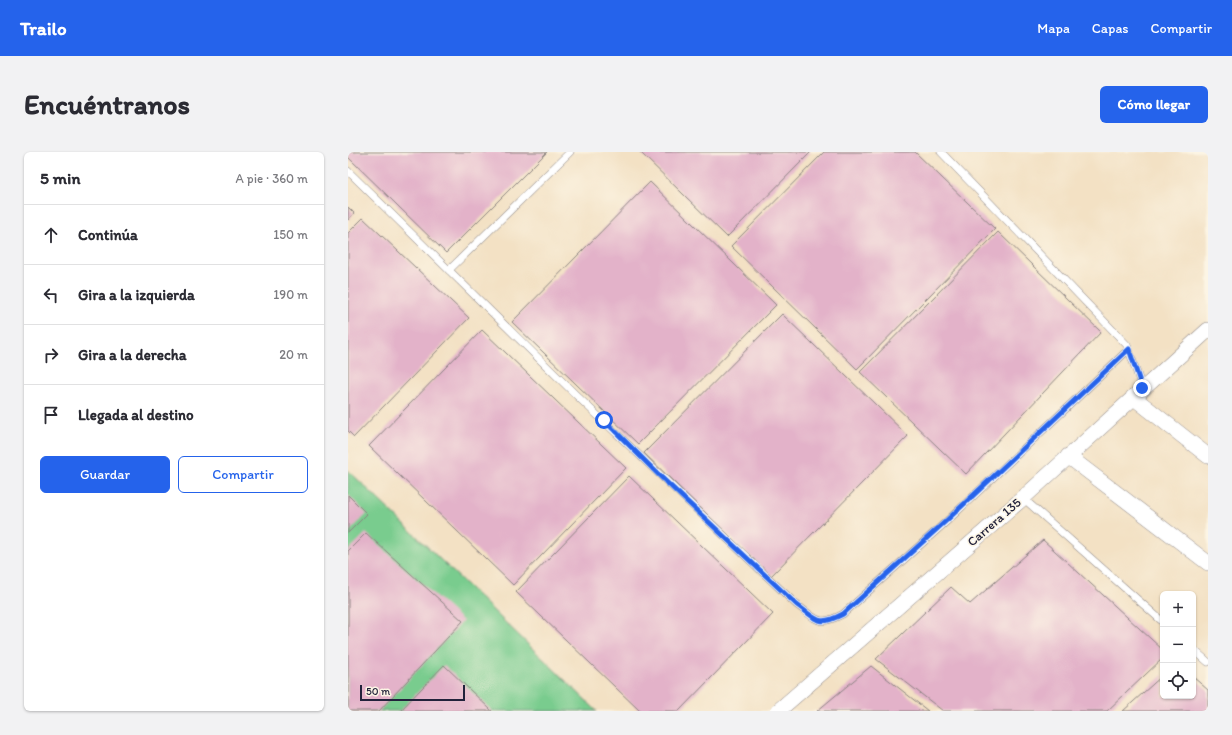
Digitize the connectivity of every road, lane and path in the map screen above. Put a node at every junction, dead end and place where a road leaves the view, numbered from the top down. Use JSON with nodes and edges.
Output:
{"nodes":[{"id":1,"x":570,"y":152,"type":"edge"},
{"id":2,"x":941,"y":152,"type":"edge"},
{"id":3,"x":348,"y":171,"type":"edge"},
{"id":4,"x":449,"y":270,"type":"junction"},
{"id":5,"x":1207,"y":331,"type":"edge"},
{"id":6,"x":1129,"y":349,"type":"junction"},
{"id":7,"x":1138,"y":392,"type":"junction"},
{"id":8,"x":1068,"y":456,"type":"junction"},
{"id":9,"x":1208,"y":456,"type":"edge"},
{"id":10,"x":1022,"y":498,"type":"junction"},
{"id":11,"x":1208,"y":563,"type":"edge"},
{"id":12,"x":1160,"y":619,"type":"edge"},
{"id":13,"x":1196,"y":652,"type":"edge"},
{"id":14,"x":1208,"y":662,"type":"edge"},
{"id":15,"x":778,"y":711,"type":"edge"}],
"edges":[{"from":1,"to":4,"type":"lane"},
{"from":2,"to":6,"type":"lane"},
{"from":3,"to":4,"type":"lane"},
{"from":4,"to":6,"type":"lane"},
{"from":5,"to":7,"type":"street","name":"Carrera 135"},
{"from":6,"to":7,"type":"lane"},
{"from":7,"to":8,"type":"street","name":"Carrera 135"},
{"from":7,"to":9,"type":"street"},
{"from":8,"to":10,"type":"street","name":"Carrera 135"},
{"from":8,"to":11,"type":"street"},
{"from":10,"to":12,"type":"lane"},
{"from":10,"to":15,"type":"street","name":"Carrera 135"},
{"from":13,"to":14,"type":"lane"}]}
